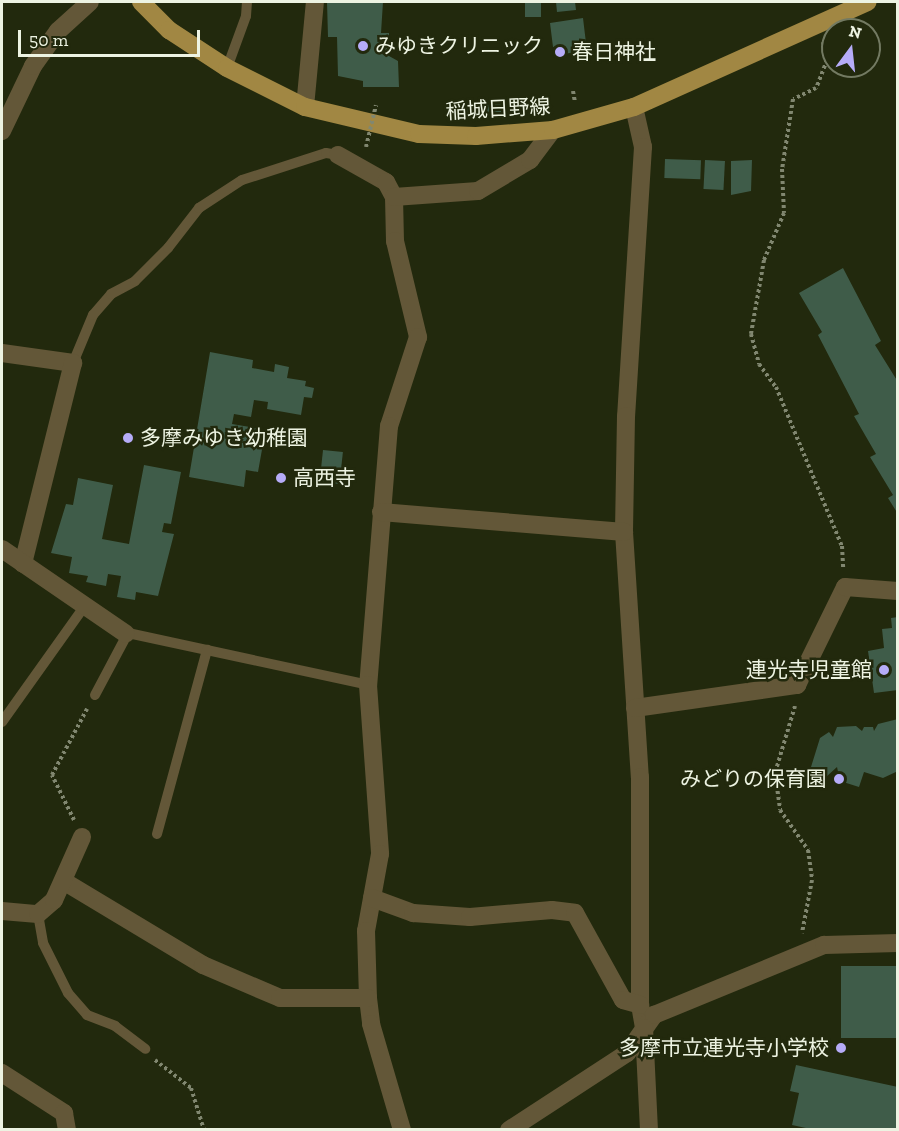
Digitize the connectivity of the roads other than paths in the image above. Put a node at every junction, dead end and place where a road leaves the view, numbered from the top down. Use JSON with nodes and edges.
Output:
{"nodes":[{"id":1,"x":90,"y":2,"type":"edge"},
{"id":2,"x":141,"y":2,"type":"edge"},
{"id":3,"x":247,"y":2,"type":"edge"},
{"id":4,"x":315,"y":2,"type":"edge"},
{"id":5,"x":867,"y":2,"type":"edge"},
{"id":6,"x":226,"y":68,"type":"junction"},
{"id":7,"x":305,"y":107,"type":"junction"},
{"id":8,"x":634,"y":107,"type":"junction"},
{"id":9,"x":553,"y":130,"type":"junction"},
{"id":10,"x":2,"y":131,"type":"edge"},
{"id":11,"x":338,"y":155,"type":"joint"},
{"id":12,"x":394,"y":197,"type":"junction"},
{"id":13,"x":2,"y":353,"type":"edge"},
{"id":14,"x":73,"y":363,"type":"junction"},
{"id":15,"x":381,"y":512,"type":"junction"},
{"id":16,"x":624,"y":532,"type":"junction"},
{"id":17,"x":2,"y":549,"type":"edge"},
{"id":18,"x":22,"y":564,"type":"junction"},
{"id":19,"x":897,"y":591,"type":"edge"},
{"id":20,"x":84,"y":607,"type":"junction"},
{"id":21,"x":126,"y":634,"type":"junction"},
{"id":22,"x":207,"y":650,"type":"junction"},
{"id":23,"x":368,"y":685,"type":"junction"},
{"id":24,"x":95,"y":695,"type":"road end"},
{"id":25,"x":635,"y":708,"type":"junction"},
{"id":26,"x":2,"y":722,"type":"edge"},
{"id":27,"x":157,"y":834,"type":"dead end"},
{"id":28,"x":82,"y":837,"type":"road end"},
{"id":29,"x":65,"y":882,"type":"junction"},
{"id":30,"x":372,"y":898,"type":"junction"},
{"id":31,"x":2,"y":911,"type":"edge"},
{"id":32,"x":38,"y":914,"type":"junction"},
{"id":33,"x":897,"y":943,"type":"edge"},
{"id":34,"x":368,"y":998,"type":"junction"},
{"id":35,"x":640,"y":1005,"type":"junction"},
{"id":36,"x":644,"y":1028,"type":"junction"},
{"id":37,"x":145,"y":1049,"type":"road end"},
{"id":38,"x":2,"y":1073,"type":"edge"},
{"id":39,"x":67,"y":1130,"type":"edge"},
{"id":40,"x":402,"y":1130,"type":"edge"},
{"id":41,"x":509,"y":1130,"type":"edge"},
{"id":42,"x":649,"y":1130,"type":"edge"}],
"edges":[{"from":1,"to":10,"type":"street"},
{"from":2,"to":6,"type":"main road","name":"稲城日野線"},
{"from":3,"to":6,"type":"lane"},
{"from":4,"to":7,"type":"street"},
{"from":5,"to":8,"type":"main road","name":"稲城日野線"},
{"from":6,"to":7,"type":"main road","name":"稲城日野線"},
{"from":7,"to":9,"type":"main road","name":"稲城日野線"},
{"from":8,"to":9,"type":"main road","name":"稲城日野線"},
{"from":8,"to":16,"type":"street"},
{"from":9,"to":12,"type":"street"},
{"from":11,"to":12,"type":"street"},
{"from":11,"to":14,"type":"lane"},
{"from":12,"to":15,"type":"street"},
{"from":13,"to":14,"type":"street"},
{"from":14,"to":18,"type":"street"},
{"from":15,"to":16,"type":"street"},
{"from":15,"to":23,"type":"street"},
{"from":16,"to":25,"type":"street"},
{"from":17,"to":18,"type":"street"},
{"from":18,"to":20,"type":"street"},
{"from":19,"to":25,"type":"street"},
{"from":20,"to":21,"type":"street"},
{"from":20,"to":26,"type":"lane"},
{"from":21,"to":22,"type":"lane"},
{"from":21,"to":24,"type":"lane"},
{"from":22,"to":23,"type":"lane"},
{"from":22,"to":27,"type":"lane"},
{"from":23,"to":30,"type":"street"},
{"from":25,"to":35,"type":"street"},
{"from":28,"to":29,"type":"street"},
{"from":29,"to":32,"type":"street"},
{"from":29,"to":34,"type":"street"},
{"from":30,"to":34,"type":"street"},
{"from":30,"to":35,"type":"street"},
{"from":31,"to":32,"type":"street"},
{"from":32,"to":37,"type":"lane"},
{"from":33,"to":36,"type":"street"},
{"from":34,"to":40,"type":"street"},
{"from":35,"to":36,"type":"street"},
{"from":36,"to":41,"type":"street"},
{"from":36,"to":42,"type":"street"},
{"from":38,"to":39,"type":"street"}]}
